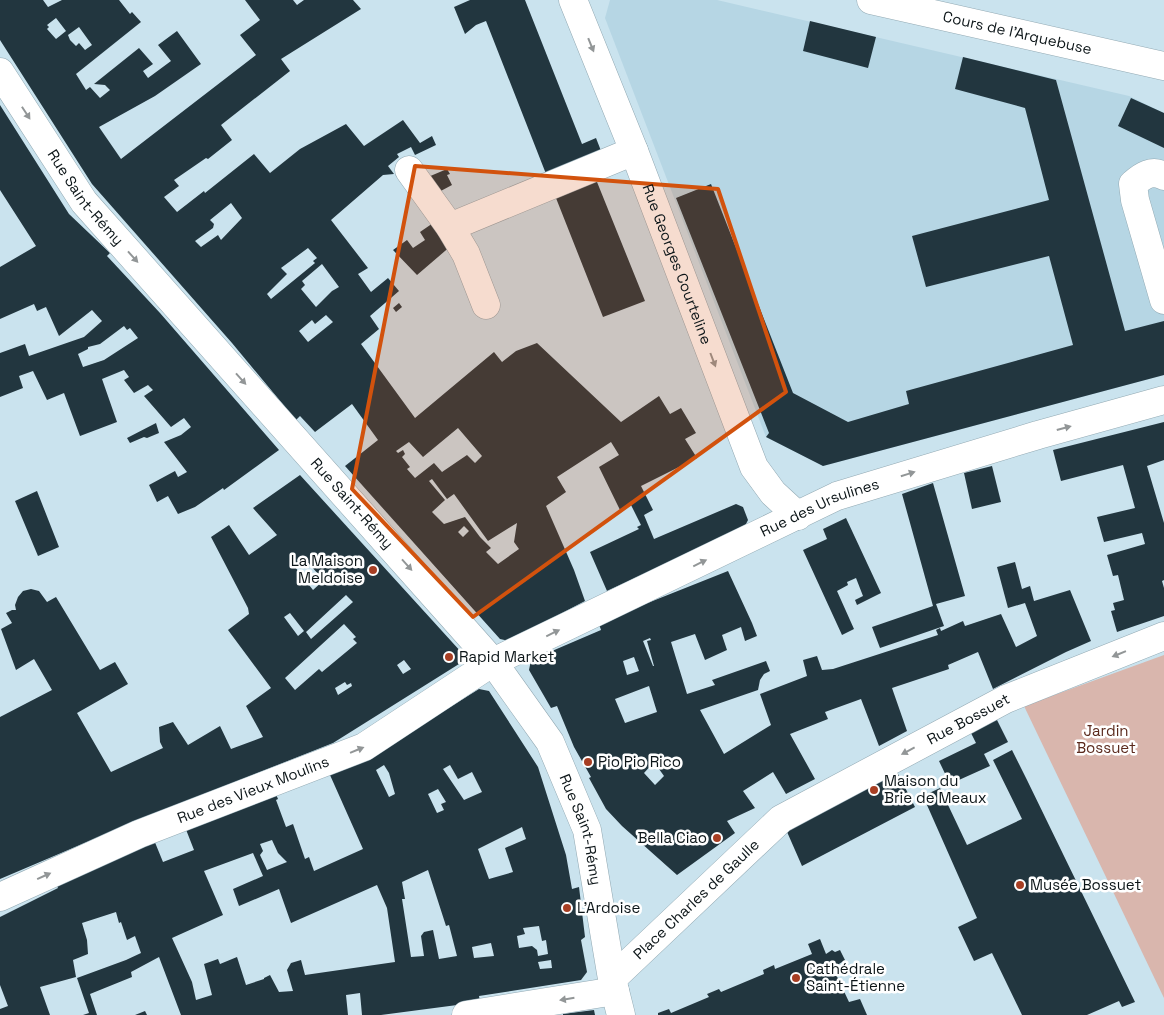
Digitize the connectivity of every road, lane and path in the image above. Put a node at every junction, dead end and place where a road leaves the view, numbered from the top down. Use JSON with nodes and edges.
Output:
{"nodes":[{"id":1,"x":573,"y":0,"type":"edge"},
{"id":2,"x":871,"y":0,"type":"edge"},
{"id":3,"x":1164,"y":66,"type":"edge"},
{"id":4,"x":0,"y":72,"type":"edge"},
{"id":5,"x":634,"y":151,"type":"junction"},
{"id":6,"x":409,"y":170,"type":"dead end"},
{"id":7,"x":1164,"y":176,"type":"edge"},
{"id":8,"x":450,"y":227,"type":"junction"},
{"id":9,"x":1164,"y":300,"type":"edge"},
{"id":10,"x":486,"y":305,"type":"dead end"},
{"id":11,"x":1164,"y":400,"type":"edge"},
{"id":12,"x":798,"y":516,"type":"junction"},
{"id":13,"x":1164,"y":636,"type":"edge"},
{"id":14,"x":493,"y":662,"type":"junction"},
{"id":15,"x":781,"y":819,"type":"joint"},
{"id":16,"x":0,"y":896,"type":"edge"},
{"id":17,"x":616,"y":995,"type":"edge"},
{"id":18,"x":466,"y":1015,"type":"edge"}],
"edges":[{"from":1,"to":5,"type":"street","name":"Rue Georges Courteline","one_way":true},
{"from":2,"to":3,"type":"street","name":"Cours de l'Arquebuse"},
{"from":4,"to":14,"type":"street","name":"Rue Saint-Rémy","one_way":true},
{"from":5,"to":8,"type":"street"},
{"from":5,"to":12,"type":"street","name":"Rue Georges Courteline","one_way":true},
{"from":6,"to":8,"type":"street"},
{"from":7,"to":9,"type":"street"},
{"from":8,"to":10,"type":"street"},
{"from":12,"to":11,"type":"street","name":"Rue des Ursulines","one_way":true},
{"from":14,"to":12,"type":"street","name":"Rue des Ursulines","one_way":true},
{"from":13,"to":15,"type":"street","name":"Rue Bossuet","one_way":true},
{"from":16,"to":14,"type":"street","name":"Rue des Vieux Moulins","one_way":true},
{"from":14,"to":17,"type":"street","name":"Rue Saint-Rémy"},
{"from":15,"to":17,"type":"street","name":"Place Charles de Gaulle"},
{"from":17,"to":18,"type":"street","one_way":true}]}
